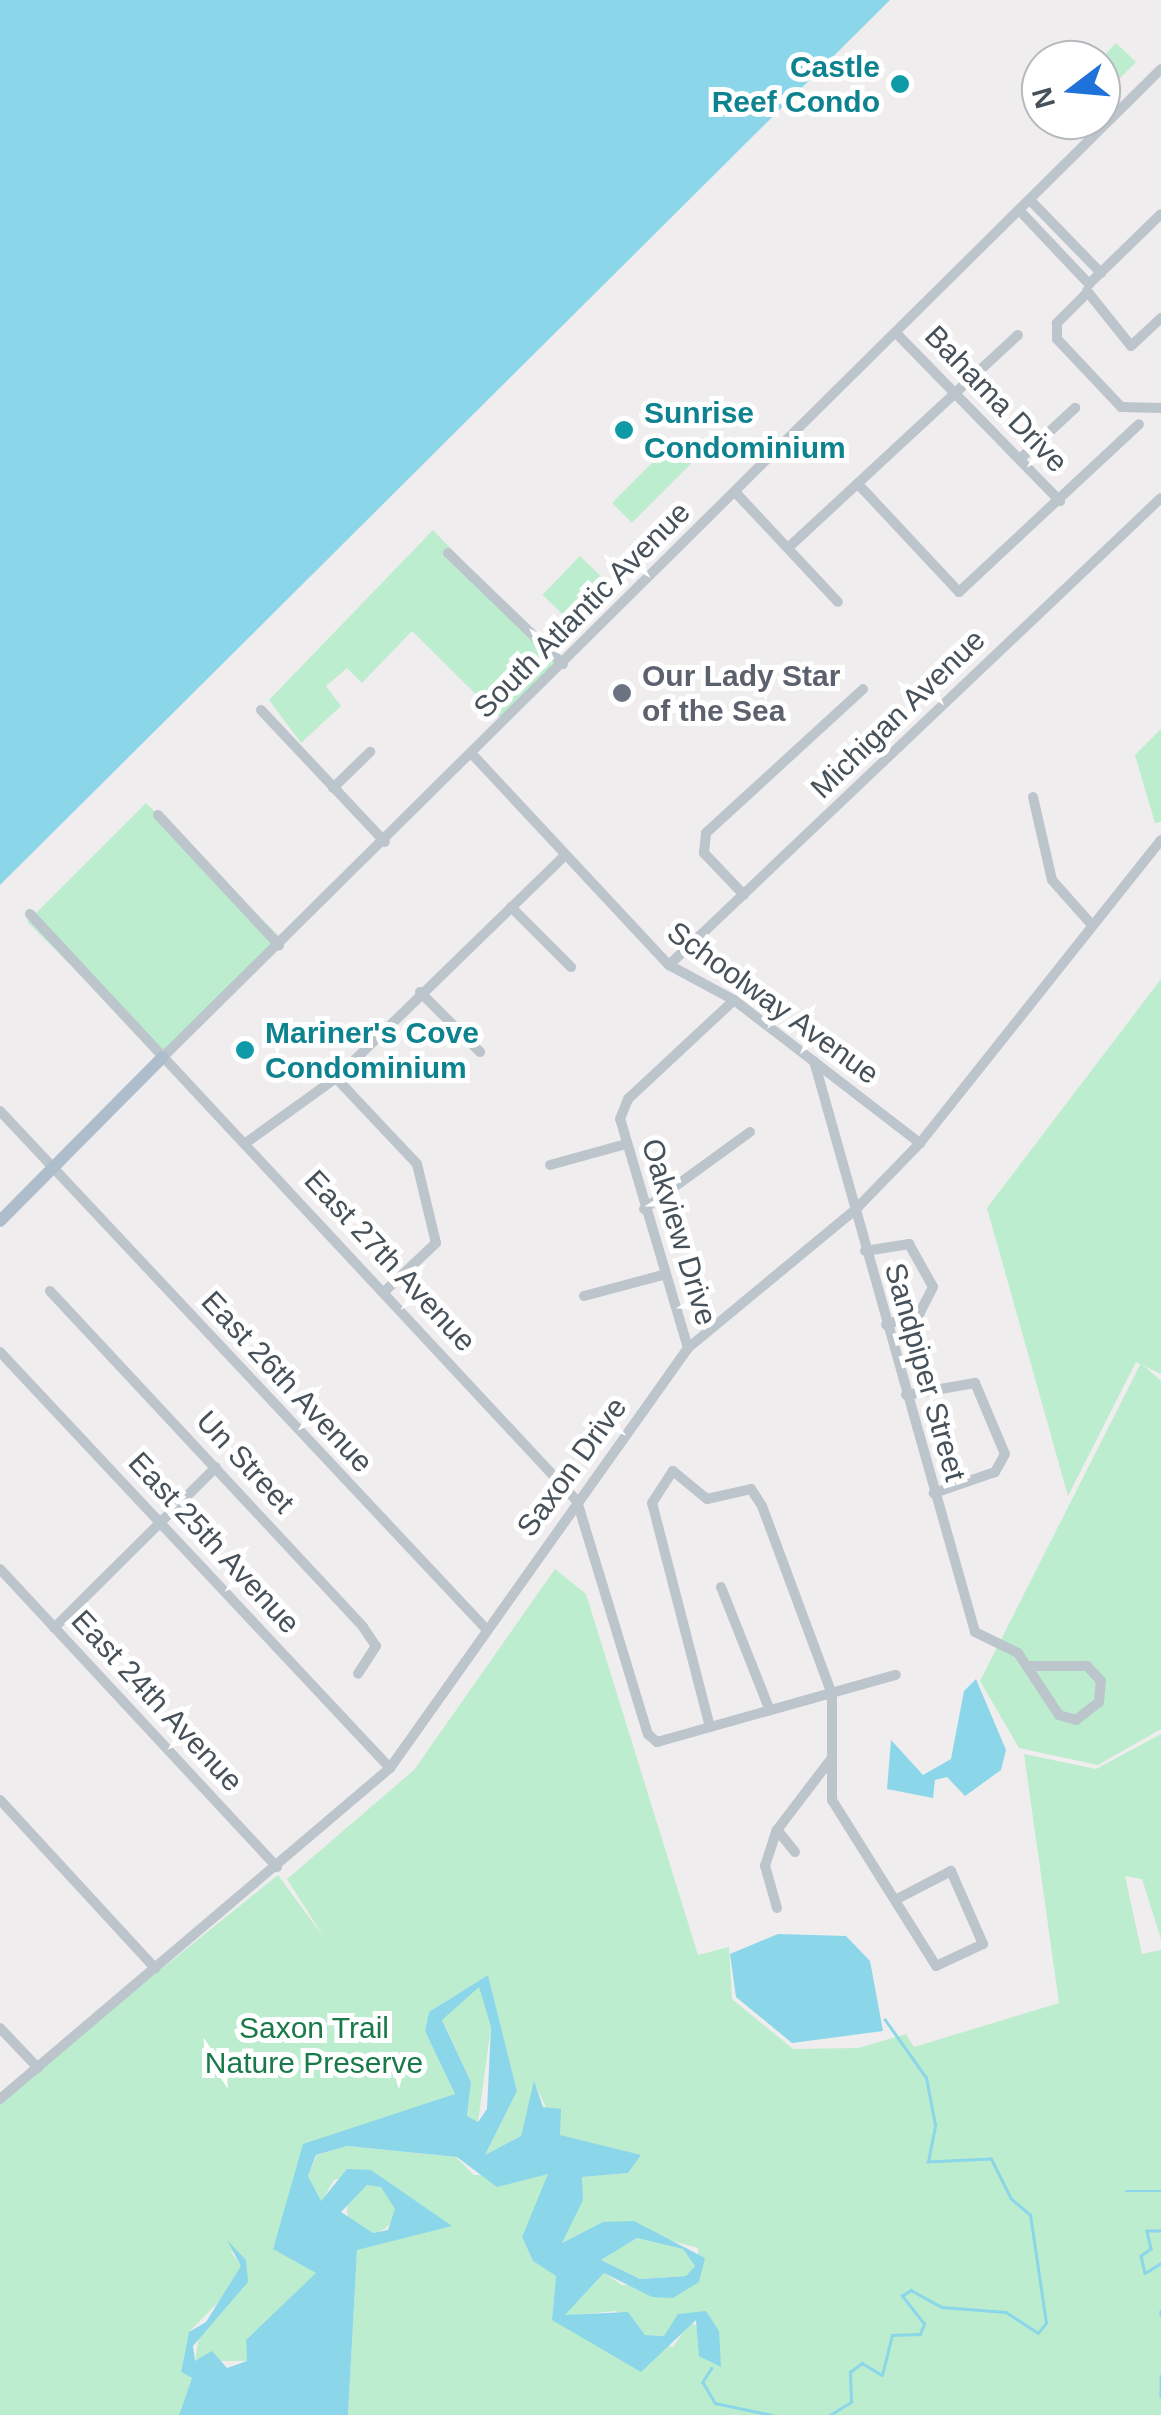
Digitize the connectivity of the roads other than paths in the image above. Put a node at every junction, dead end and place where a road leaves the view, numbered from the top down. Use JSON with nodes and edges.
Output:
{"nodes":[{"id":1,"x":1161,"y":69,"type":"edge"},
{"id":2,"x":1030,"y":200,"type":"junction"},
{"id":3,"x":1020,"y":210,"type":"junction"},
{"id":4,"x":1161,"y":214,"type":"edge"},
{"id":5,"x":1100,"y":273,"type":"junction"},
{"id":6,"x":1087,"y":290,"type":"junction"},
{"id":7,"x":1161,"y":318,"type":"edge"},
{"id":8,"x":896,"y":332,"type":"junction"},
{"id":9,"x":1018,"y":335,"type":"dead end"},
{"id":10,"x":956,"y":393,"type":"junction"},
{"id":11,"x":1075,"y":408,"type":"dead end"},
{"id":12,"x":1161,"y":408,"type":"edge"},
{"id":13,"x":1139,"y":424,"type":"dead end"},
{"id":14,"x":1021,"y":458,"type":"junction"},
{"id":15,"x":858,"y":484,"type":"junction"},
{"id":16,"x":736,"y":493,"type":"junction"},
{"id":17,"x":1161,"y":498,"type":"edge"},
{"id":18,"x":1060,"y":501,"type":"junction"},
{"id":19,"x":789,"y":547,"type":"junction"},
{"id":20,"x":448,"y":553,"type":"dead end"},
{"id":21,"x":838,"y":602,"type":"dead end"},
{"id":22,"x":563,"y":664,"type":"junction"},
{"id":23,"x":863,"y":689,"type":"dead end"},
{"id":24,"x":261,"y":710,"type":"dead end"},
{"id":25,"x":370,"y":752,"type":"dead end"},
{"id":26,"x":472,"y":754,"type":"junction"},
{"id":27,"x":333,"y":788,"type":"junction"},
{"id":28,"x":1033,"y":797,"type":"dead end"},
{"id":29,"x":158,"y":815,"type":"dead end"},
{"id":30,"x":1161,"y":840,"type":"edge"},
{"id":31,"x":385,"y":842,"type":"junction"},
{"id":32,"x":561,"y":859,"type":"junction"},
{"id":33,"x":744,"y":895,"type":"junction"},
{"id":34,"x":511,"y":906,"type":"junction"},
{"id":35,"x":30,"y":914,"type":"dead end"},
{"id":36,"x":1092,"y":925,"type":"junction"},
{"id":37,"x":278,"y":945,"type":"junction"},
{"id":38,"x":670,"y":965,"type":"junction"},
{"id":39,"x":571,"y":967,"type":"dead end"},
{"id":40,"x":420,"y":992,"type":"junction"},
{"id":41,"x":734,"y":1000,"type":"junction"},
{"id":42,"x":480,"y":1052,"type":"dead end"},
{"id":43,"x":162,"y":1058,"type":"junction"},
{"id":44,"x":814,"y":1061,"type":"junction"},
{"id":45,"x":336,"y":1078,"type":"junction"},
{"id":46,"x":0,"y":1111,"type":"edge"},
{"id":47,"x":750,"y":1132,"type":"dead end"},
{"id":48,"x":246,"y":1142,"type":"junction"},
{"id":49,"x":920,"y":1143,"type":"junction"},
{"id":50,"x":626,"y":1144,"type":"junction"},
{"id":51,"x":550,"y":1166,"type":"dead end"},
{"id":52,"x":53,"y":1167,"type":"junction"},
{"id":53,"x":644,"y":1209,"type":"junction"},
{"id":54,"x":856,"y":1209,"type":"junction"},
{"id":55,"x":0,"y":1220,"type":"edge"},
{"id":56,"x":865,"y":1251,"type":"junction"},
{"id":57,"x":662,"y":1275,"type":"junction"},
{"id":58,"x":50,"y":1291,"type":"dead end"},
{"id":59,"x":384,"y":1292,"type":"junction"},
{"id":60,"x":584,"y":1296,"type":"dead end"},
{"id":61,"x":886,"y":1325,"type":"junction"},
{"id":62,"x":688,"y":1348,"type":"junction"},
{"id":63,"x":0,"y":1352,"type":"edge"},
{"id":64,"x":906,"y":1395,"type":"junction"},
{"id":65,"x":216,"y":1468,"type":"junction"},
{"id":66,"x":934,"y":1494,"type":"junction"},
{"id":67,"x":577,"y":1501,"type":"junction"},
{"id":68,"x":160,"y":1522,"type":"junction"},
{"id":69,"x":0,"y":1569,"type":"edge"},
{"id":70,"x":721,"y":1587,"type":"dead end"},
{"id":71,"x":54,"y":1628,"type":"junction"},
{"id":72,"x":487,"y":1630,"type":"junction"},
{"id":73,"x":1029,"y":1666,"type":"junction"},
{"id":74,"x":358,"y":1674,"type":"dead end"},
{"id":75,"x":896,"y":1676,"type":"dead end"},
{"id":76,"x":832,"y":1694,"type":"junction"},
{"id":77,"x":769,"y":1708,"type":"junction"},
{"id":78,"x":710,"y":1726,"type":"junction"},
{"id":79,"x":837,"y":1744,"type":"junction"},
{"id":80,"x":390,"y":1768,"type":"junction"},
{"id":81,"x":0,"y":1800,"type":"edge"},
{"id":82,"x":777,"y":1830,"type":"junction"},
{"id":83,"x":794,"y":1852,"type":"dead end"},
{"id":84,"x":277,"y":1866,"type":"junction"},
{"id":85,"x":896,"y":1899,"type":"junction"},
{"id":86,"x":777,"y":1908,"type":"dead end"},
{"id":87,"x":155,"y":1968,"type":"junction"},
{"id":88,"x":0,"y":2028,"type":"edge"},
{"id":89,"x":38,"y":2068,"type":"junction"},
{"id":90,"x":0,"y":2099,"type":"edge"}],
"edges":[{"from":1,"to":2,"type":"street","name":"South Atlantic Avenue"},
{"from":2,"to":3,"type":"street","name":"South Atlantic Avenue"},
{"from":2,"to":5,"type":"street"},
{"from":3,"to":6,"type":"street"},
{"from":3,"to":8,"type":"street","name":"South Atlantic Avenue"},
{"from":4,"to":5,"type":"street"},
{"from":5,"to":6,"type":"street"},
{"from":6,"to":7,"type":"street"},
{"from":6,"to":12,"type":"street"},
{"from":8,"to":10,"type":"street","name":"Bahama Drive"},
{"from":8,"to":16,"type":"street","name":"South Atlantic Avenue"},
{"from":9,"to":10,"type":"street"},
{"from":10,"to":14,"type":"street","name":"Bahama Drive"},
{"from":10,"to":15,"type":"street"},
{"from":11,"to":14,"type":"street"},
{"from":13,"to":18,"type":"street"},
{"from":14,"to":18,"type":"street","name":"Bahama Drive"},
{"from":15,"to":18,"type":"street"},
{"from":15,"to":19,"type":"street"},
{"from":16,"to":19,"type":"street"},
{"from":16,"to":22,"type":"street","name":"South Atlantic Avenue"},
{"from":17,"to":33,"type":"street","name":"Michigan Avenue"},
{"from":19,"to":21,"type":"street"},
{"from":20,"to":22,"type":"street"},
{"from":22,"to":26,"type":"street","name":"South Atlantic Avenue"},
{"from":23,"to":33,"type":"street"},
{"from":24,"to":27,"type":"street"},
{"from":25,"to":27,"type":"street"},
{"from":26,"to":31,"type":"street","name":"South Atlantic Avenue"},
{"from":26,"to":32,"type":"street","name":"Schoolway Avenue"},
{"from":27,"to":31,"type":"street"},
{"from":28,"to":36,"type":"street"},
{"from":29,"to":37,"type":"street"},
{"from":30,"to":36,"type":"street","name":"Saxon Drive"},
{"from":31,"to":37,"type":"street","name":"South Atlantic Avenue"},
{"from":32,"to":34,"type":"street"},
{"from":32,"to":38,"type":"street","name":"Schoolway Avenue"},
{"from":33,"to":38,"type":"street","name":"Michigan Avenue"},
{"from":34,"to":39,"type":"street"},
{"from":34,"to":40,"type":"street"},
{"from":35,"to":43,"type":"street","name":"East 27th Avenue"},
{"from":36,"to":49,"type":"street","name":"Saxon Drive"},
{"from":37,"to":43,"type":"street","name":"South Atlantic Avenue"},
{"from":38,"to":41,"type":"street","name":"Schoolway Avenue"},
{"from":40,"to":42,"type":"street"},
{"from":40,"to":45,"type":"street"},
{"from":41,"to":44,"type":"street","name":"Schoolway Avenue"},
{"from":41,"to":50,"type":"street","name":"Oakview Drive"},
{"from":43,"to":48,"type":"street","name":"East 27th Avenue"},
{"from":43,"to":52,"type":"main road"},
{"from":44,"to":49,"type":"street","name":"Schoolway Avenue"},
{"from":44,"to":54,"type":"street","name":"Sandpiper Street"},
{"from":45,"to":48,"type":"street"},
{"from":45,"to":59,"type":"street"},
{"from":46,"to":52,"type":"street","name":"East 26th Avenue"},
{"from":47,"to":53,"type":"street"},
{"from":48,"to":59,"type":"street","name":"East 27th Avenue"},
{"from":49,"to":54,"type":"street","name":"Saxon Drive"},
{"from":50,"to":51,"type":"street"},
{"from":50,"to":53,"type":"street","name":"Oakview Drive"},
{"from":52,"to":55,"type":"main road"},
{"from":52,"to":72,"type":"street","name":"East 26th Avenue"},
{"from":53,"to":57,"type":"street","name":"Oakview Drive"},
{"from":54,"to":56,"type":"street","name":"Sandpiper Street"},
{"from":54,"to":62,"type":"street","name":"Saxon Drive"},
{"from":56,"to":61,"type":"street","name":"Sandpiper Street"},
{"from":56,"to":61,"type":"street"},
{"from":57,"to":60,"type":"street"},
{"from":57,"to":62,"type":"street","name":"Oakview Drive"},
{"from":58,"to":65,"type":"street","name":"Un Street"},
{"from":59,"to":67,"type":"street","name":"East 27th Avenue"},
{"from":61,"to":64,"type":"street","name":"Sandpiper Street"},
{"from":62,"to":67,"type":"street","name":"Saxon Drive"},
{"from":63,"to":68,"type":"street","name":"East 25th Avenue"},
{"from":64,"to":66,"type":"street","name":"Sandpiper Street"},
{"from":64,"to":66,"type":"street"},
{"from":65,"to":68,"type":"street"},
{"from":65,"to":74,"type":"street","name":"Un Street"},
{"from":66,"to":73,"type":"street","name":"Sandpiper Street"},
{"from":67,"to":72,"type":"street","name":"Saxon Drive"},
{"from":67,"to":78,"type":"street"},
{"from":68,"to":71,"type":"street"},
{"from":68,"to":80,"type":"street","name":"East 25th Avenue"},
{"from":69,"to":71,"type":"street","name":"East 24th Avenue"},
{"from":70,"to":77,"type":"street"},
{"from":71,"to":84,"type":"street","name":"East 24th Avenue"},
{"from":72,"to":80,"type":"street","name":"Saxon Drive"},
{"from":73,"to":73,"type":"street","name":"Sandpiper Street"},
{"from":75,"to":76,"type":"street"},
{"from":76,"to":77,"type":"street"},
{"from":76,"to":78,"type":"street"},
{"from":76,"to":79,"type":"street"},
{"from":77,"to":78,"type":"street"},
{"from":79,"to":82,"type":"street"},
{"from":79,"to":85,"type":"street"},
{"from":80,"to":84,"type":"street","name":"Saxon Drive"},
{"from":81,"to":87,"type":"street"},
{"from":82,"to":83,"type":"street"},
{"from":82,"to":86,"type":"street"},
{"from":84,"to":87,"type":"street","name":"Saxon Drive"},
{"from":85,"to":85,"type":"street"},
{"from":87,"to":89,"type":"street","name":"Saxon Drive"},
{"from":88,"to":89,"type":"street"},
{"from":89,"to":90,"type":"street","name":"Saxon Drive"}]}
